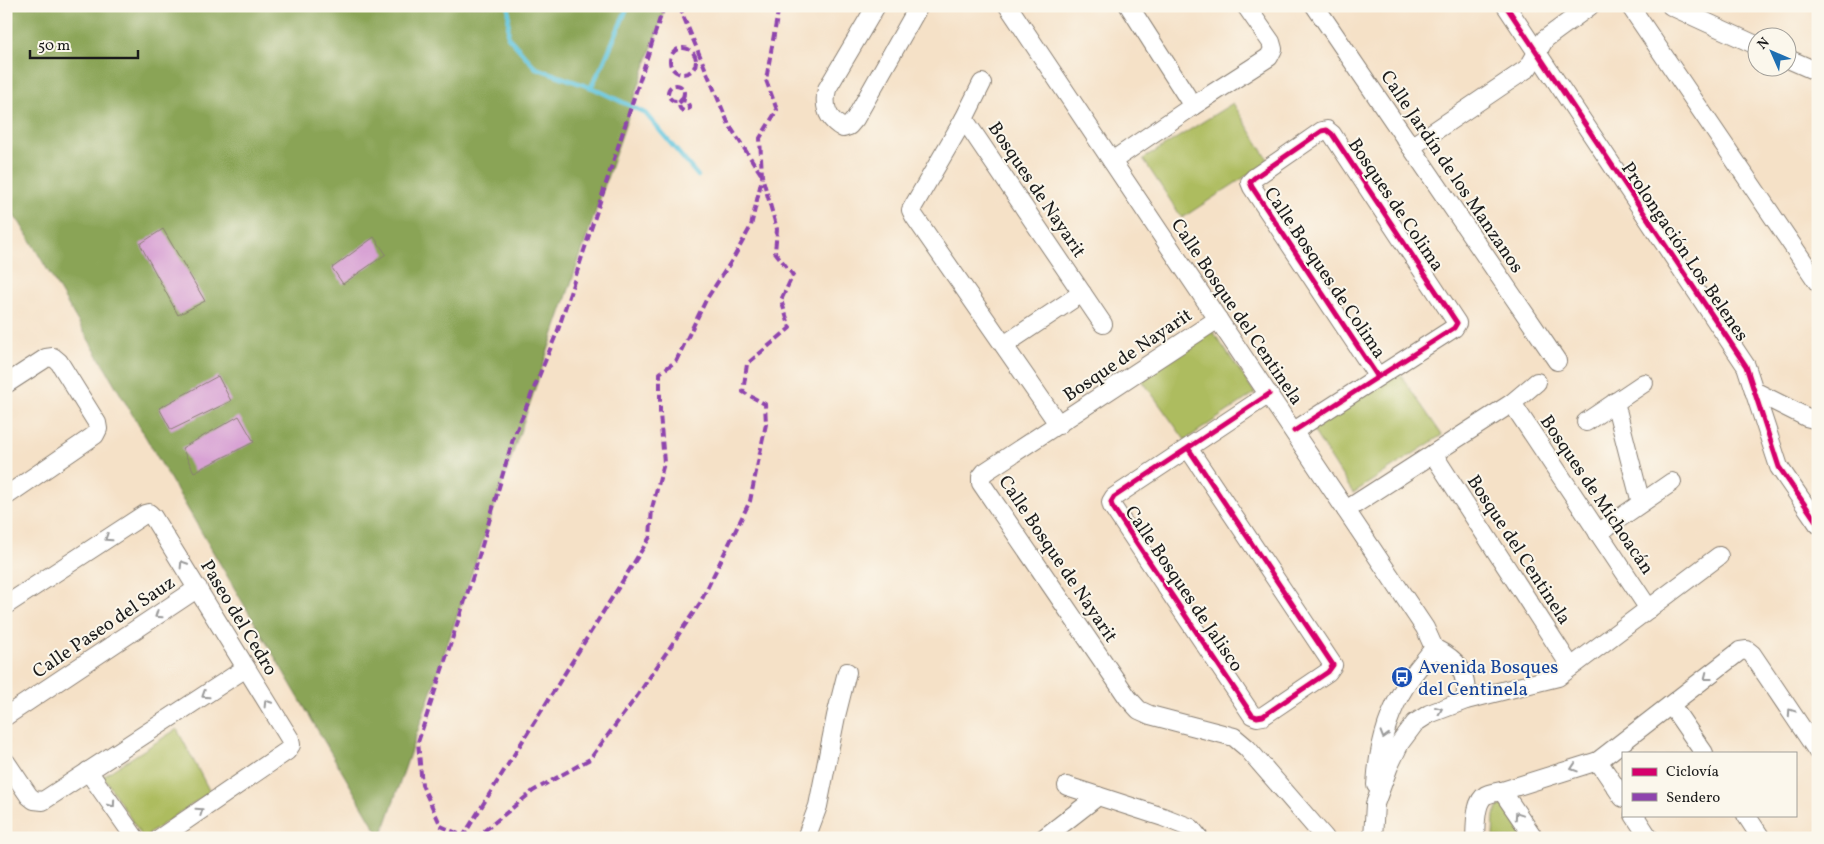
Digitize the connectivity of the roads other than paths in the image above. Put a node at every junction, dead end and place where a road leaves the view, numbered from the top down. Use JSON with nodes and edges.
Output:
{"nodes":[{"id":1,"x":876,"y":6,"type":"edge"},
{"id":2,"x":920,"y":6,"type":"edge"},
{"id":3,"x":1008,"y":6,"type":"edge"},
{"id":4,"x":1128,"y":6,"type":"edge"},
{"id":5,"x":1246,"y":6,"type":"edge"},
{"id":6,"x":1315,"y":6,"type":"edge"},
{"id":7,"x":1506,"y":6,"type":"edge"},
{"id":8,"x":1590,"y":6,"type":"edge"},
{"id":9,"x":1630,"y":6,"type":"edge"},
{"id":10,"x":1671,"y":6,"type":"edge"},
{"id":11,"x":1703,"y":13,"type":"edge"},
{"id":12,"x":1746,"y":39,"type":"edge"},
{"id":13,"x":1536,"y":53,"type":"junction"},
{"id":14,"x":1796,"y":62,"type":"edge"},
{"id":15,"x":1818,"y":72,"type":"edge"},
{"id":16,"x":982,"y":84,"type":"dead end"},
{"id":17,"x":1193,"y":106,"type":"junction"},
{"id":18,"x":964,"y":119,"type":"junction"},
{"id":19,"x":1411,"y":147,"type":"junction"},
{"id":20,"x":1112,"y":161,"type":"junction"},
{"id":21,"x":1250,"y":182,"type":"joint"},
{"id":22,"x":1818,"y":283,"type":"edge"},
{"id":23,"x":1082,"y":293,"type":"junction"},
{"id":24,"x":1218,"y":319,"type":"junction"},
{"id":25,"x":1457,"y":323,"type":"joint"},
{"id":26,"x":1103,"y":324,"type":"dead end"},
{"id":27,"x":1004,"y":345,"type":"junction"},
{"id":28,"x":1557,"y":361,"type":"dead end"},
{"id":29,"x":1378,"y":377,"type":"junction"},
{"id":30,"x":1537,"y":382,"type":"dead end"},
{"id":31,"x":1644,"y":383,"type":"dead end"},
{"id":32,"x":6,"y":384,"type":"edge"},
{"id":33,"x":1754,"y":391,"type":"junction"},
{"id":34,"x":1269,"y":394,"type":"junction"},
{"id":35,"x":1615,"y":402,"type":"junction"},
{"id":36,"x":1512,"y":403,"type":"junction"},
{"id":37,"x":1818,"y":420,"type":"edge"},
{"id":38,"x":1586,"y":422,"type":"dead end"},
{"id":39,"x":1059,"y":425,"type":"junction"},
{"id":40,"x":1294,"y":431,"type":"junction"},
{"id":41,"x":1188,"y":448,"type":"junction"},
{"id":42,"x":1433,"y":454,"type":"junction"},
{"id":43,"x":1672,"y":482,"type":"dead end"},
{"id":44,"x":6,"y":496,"type":"edge"},
{"id":45,"x":1641,"y":504,"type":"junction"},
{"id":46,"x":1346,"y":510,"type":"junction"},
{"id":47,"x":1818,"y":524,"type":"edge"},
{"id":48,"x":1598,"y":533,"type":"junction"},
{"id":49,"x":1719,"y":556,"type":"dead end"},
{"id":50,"x":198,"y":588,"type":"junction"},
{"id":51,"x":6,"y":605,"type":"edge"},
{"id":52,"x":1648,"y":609,"type":"junction"},
{"id":53,"x":1434,"y":648,"type":"junction"},
{"id":54,"x":1572,"y":667,"type":"junction"},
{"id":55,"x":246,"y":668,"type":"junction"},
{"id":56,"x":847,"y":672,"type":"dead end"},
{"id":57,"x":1466,"y":700,"type":"junction"},
{"id":58,"x":1671,"y":706,"type":"junction"},
{"id":59,"x":1394,"y":708,"type":"junction"},
{"id":60,"x":6,"y":716,"type":"edge"},
{"id":61,"x":1415,"y":723,"type":"junction"},
{"id":62,"x":1703,"y":752,"type":"edge"},
{"id":63,"x":1818,"y":752,"type":"edge"},
{"id":64,"x":1598,"y":761,"type":"junction"},
{"id":65,"x":6,"y":762,"type":"edge"},
{"id":66,"x":88,"y":771,"type":"junction"},
{"id":67,"x":1067,"y":786,"type":"dead end"},
{"id":68,"x":1502,"y":791,"type":"junction"},
{"id":69,"x":1098,"y":796,"type":"junction"},
{"id":70,"x":1622,"y":797,"type":"edge"},
{"id":71,"x":1375,"y":804,"type":"junction"},
{"id":72,"x":1635,"y":816,"type":"edge"},
{"id":73,"x":1747,"y":816,"type":"edge"},
{"id":74,"x":1190,"y":834,"type":"edge"},
{"id":75,"x":135,"y":838,"type":"edge"},
{"id":76,"x":160,"y":838,"type":"edge"},
{"id":77,"x":806,"y":838,"type":"edge"},
{"id":78,"x":1044,"y":838,"type":"edge"},
{"id":79,"x":1325,"y":838,"type":"edge"},
{"id":80,"x":1373,"y":838,"type":"edge"},
{"id":81,"x":1475,"y":838,"type":"edge"},
{"id":82,"x":1534,"y":838,"type":"edge"},
{"id":83,"x":1649,"y":838,"type":"edge"},
{"id":84,"x":1762,"y":838,"type":"edge"}],
"edges":[{"from":1,"to":2,"type":"street"},
{"from":3,"to":20,"type":"street","name":"Calle Bosque del Centinela"},
{"from":4,"to":17,"type":"street"},
{"from":5,"to":17,"type":"street"},
{"from":6,"to":19,"type":"street","name":"Calle Jardín de los Manzanos"},
{"from":7,"to":13,"type":"street","name":"Prolongación Los Belenes"},
{"from":8,"to":13,"type":"street"},
{"from":9,"to":22,"type":"street"},
{"from":10,"to":11,"type":"street"},
{"from":11,"to":12,"type":"street"},
{"from":13,"to":19,"type":"street"},
{"from":13,"to":33,"type":"street","name":"Prolongación Los Belenes"},
{"from":14,"to":15,"type":"street"},
{"from":16,"to":18,"type":"street"},
{"from":17,"to":20,"type":"street"},
{"from":18,"to":23,"type":"street","name":"Bosques de Nayarit"},
{"from":18,"to":27,"type":"street","name":"Bosques de Nayarit"},
{"from":19,"to":28,"type":"street","name":"Calle Jardín de los Manzanos"},
{"from":20,"to":24,"type":"street","name":"Calle Bosque del Centinela"},
{"from":21,"to":25,"type":"street","name":"Bosques de Colima"},
{"from":21,"to":29,"type":"street","name":"Calle Bosques de Colima"},
{"from":23,"to":26,"type":"street","name":"Bosques de Nayarit"},
{"from":23,"to":27,"type":"street"},
{"from":24,"to":34,"type":"street","name":"Calle Bosque del Centinela"},
{"from":24,"to":39,"type":"street","name":"Bosque de Nayarit"},
{"from":25,"to":29,"type":"street","name":"Calle Bosques de Colima"},
{"from":27,"to":39,"type":"street"},
{"from":29,"to":40,"type":"street","name":"Calle Bosques de Colima"},
{"from":30,"to":36,"type":"street"},
{"from":31,"to":35,"type":"street"},
{"from":32,"to":44,"type":"street"},
{"from":33,"to":37,"type":"street"},
{"from":33,"to":47,"type":"street","name":"Prolongación Los Belenes"},
{"from":34,"to":40,"type":"street","name":"Calle Bosque del Centinela"},
{"from":34,"to":41,"type":"street","name":"Calle Bosques de Jalisco"},
{"from":35,"to":38,"type":"street"},
{"from":35,"to":45,"type":"street"},
{"from":36,"to":42,"type":"street"},
{"from":36,"to":48,"type":"street","name":"Bosques de Michoacán"},
{"from":39,"to":79,"type":"street","name":"Calle Bosque de Nayarit"},
{"from":40,"to":46,"type":"street","name":"Calle Bosque del Centinela"},
{"from":41,"to":41,"type":"street","name":"Calle Bosques de Jalisco"},
{"from":42,"to":46,"type":"street"},
{"from":42,"to":54,"type":"street","name":"Bosque del Centinela"},
{"from":43,"to":45,"type":"street"},
{"from":45,"to":48,"type":"street"},
{"from":46,"to":53,"type":"street","name":"Calle Bosque del Centinela"},
{"from":48,"to":52,"type":"street","name":"Bosques de Michoacán"},
{"from":49,"to":52,"type":"street"},
{"from":50,"to":51,"type":"street","name":"Paseo del Cedro","one_way":true},
{"from":50,"to":55,"type":"street","name":"Paseo del Cedro"},
{"from":50,"to":60,"type":"street","name":"Calle Paseo del Sauz","one_way":true},
{"from":52,"to":54,"type":"street"},
{"from":53,"to":57,"type":"street"},
{"from":53,"to":59,"type":"street"},
{"from":54,"to":57,"type":"street"},
{"from":55,"to":66,"type":"street","one_way":true},
{"from":76,"to":55,"type":"street","name":"Paseo del Cedro","one_way":true},
{"from":56,"to":77,"type":"street"},
{"from":61,"to":57,"type":"street","one_way":true},
{"from":58,"to":62,"type":"street"},
{"from":63,"to":58,"type":"street","one_way":true},
{"from":58,"to":64,"type":"street"},
{"from":59,"to":61,"type":"street"},
{"from":59,"to":71,"type":"street","one_way":true},
{"from":61,"to":71,"type":"street"},
{"from":64,"to":68,"type":"street","one_way":true},
{"from":64,"to":70,"type":"street"},
{"from":65,"to":66,"type":"street"},
{"from":66,"to":75,"type":"street","one_way":true},
{"from":67,"to":69,"type":"street"},
{"from":68,"to":81,"type":"street"},
{"from":82,"to":68,"type":"street","one_way":true},
{"from":69,"to":74,"type":"street"},
{"from":69,"to":78,"type":"street"},
{"from":71,"to":80,"type":"street"},
{"from":72,"to":83,"type":"street"},
{"from":73,"to":84,"type":"street"}]}
